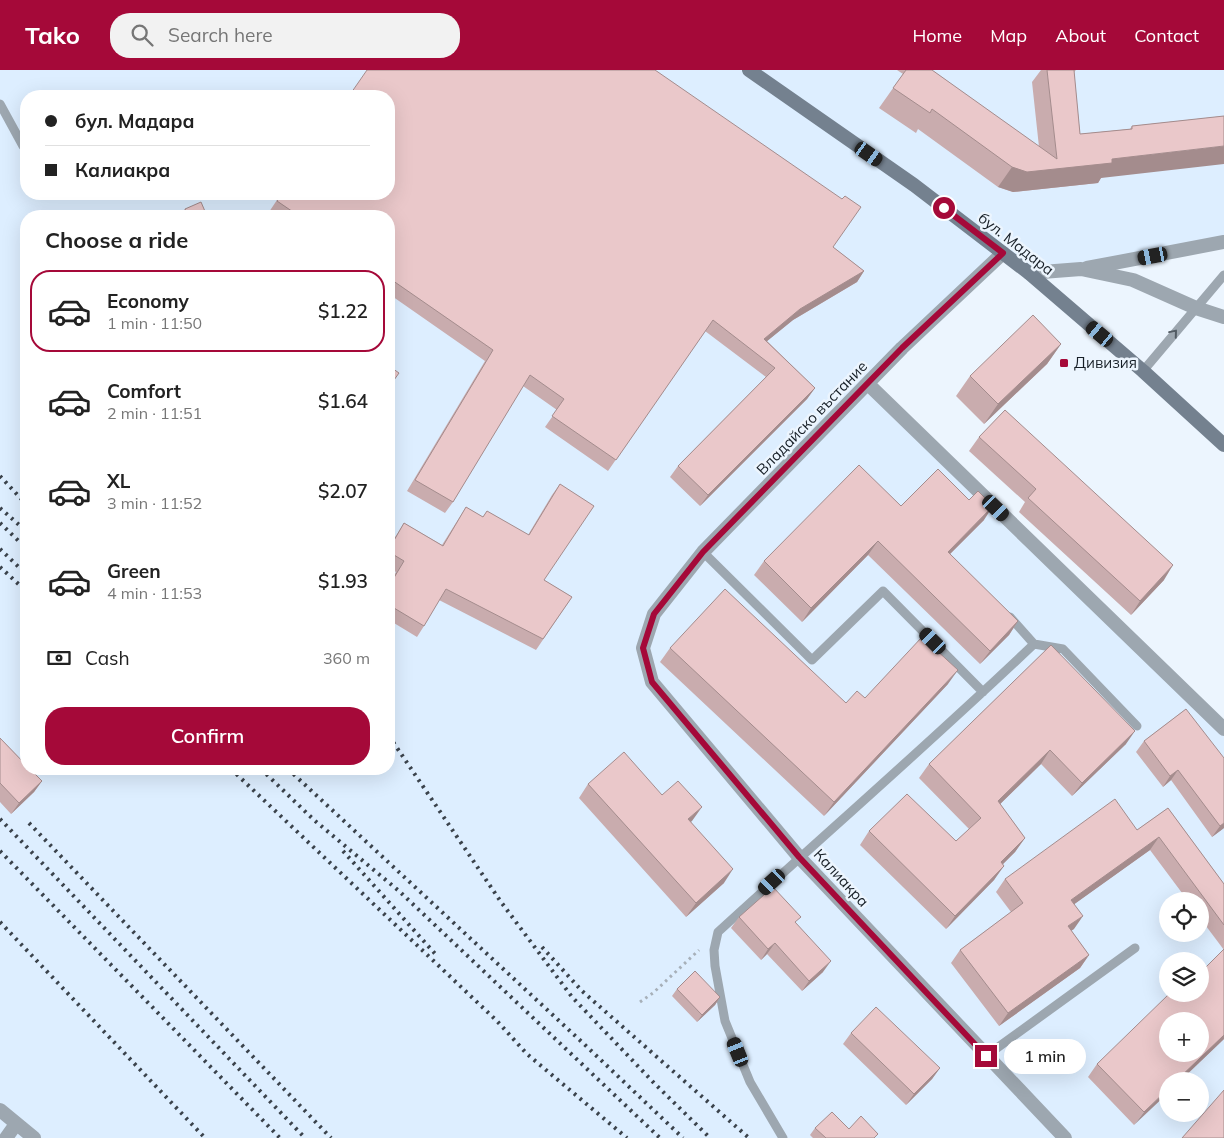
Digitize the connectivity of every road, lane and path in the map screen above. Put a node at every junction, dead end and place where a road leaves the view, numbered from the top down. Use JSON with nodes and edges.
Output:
{"nodes":[{"id":1,"x":749,"y":70,"type":"edge"},
{"id":2,"x":0,"y":104,"type":"edge"},
{"id":3,"x":20,"y":141,"type":"edge"},
{"id":4,"x":1224,"y":242,"type":"edge"},
{"id":5,"x":1003,"y":253,"type":"junction"},
{"id":6,"x":1082,"y":269,"type":"junction"},
{"id":7,"x":1029,"y":273,"type":"junction"},
{"id":8,"x":1224,"y":275,"type":"edge"},
{"id":9,"x":1196,"y":308,"type":"junction"},
{"id":10,"x":1224,"y":316,"type":"edge"},
{"id":11,"x":1143,"y":371,"type":"junction"},
{"id":12,"x":868,"y":384,"type":"junction"},
{"id":13,"x":1224,"y":445,"type":"edge"},
{"id":14,"x":703,"y":552,"type":"junction"},
{"id":15,"x":1003,"y":610,"type":"edge"},
{"id":16,"x":654,"y":614,"type":"joint"},
{"id":17,"x":1034,"y":644,"type":"junction"},
{"id":18,"x":984,"y":692,"type":"junction"},
{"id":19,"x":1137,"y":726,"type":"dead end"},
{"id":20,"x":1224,"y":729,"type":"edge"},
{"id":21,"x":799,"y":857,"type":"junction"},
{"id":22,"x":718,"y":932,"type":"junction"},
{"id":23,"x":1135,"y":948,"type":"dead end"},
{"id":24,"x":640,"y":1002,"type":"dead end"},
{"id":25,"x":986,"y":1056,"type":"junction"},
{"id":26,"x":0,"y":1110,"type":"edge"},
{"id":27,"x":16,"y":1124,"type":"junction"},
{"id":28,"x":6,"y":1138,"type":"edge"},
{"id":29,"x":34,"y":1138,"type":"edge"},
{"id":30,"x":782,"y":1138,"type":"edge"},
{"id":31,"x":1065,"y":1138,"type":"edge"}],
"edges":[{"from":1,"to":5,"type":"main road","name":"бул. Мадара"},
{"from":2,"to":3,"type":"lane"},
{"from":4,"to":6,"type":"street"},
{"from":5,"to":7,"type":"main road","name":"бул. Мадара"},
{"from":5,"to":12,"type":"street","name":"Владайско въстание"},
{"from":6,"to":7,"type":"street"},
{"from":6,"to":9,"type":"street"},
{"from":7,"to":11,"type":"main road","name":"бул. Мадара"},
{"from":8,"to":9,"type":"lane"},
{"from":9,"to":10,"type":"street"},
{"from":11,"to":9,"type":"lane","one_way":true},
{"from":11,"to":13,"type":"main road","name":"бул. Мадара"},
{"from":12,"to":14,"type":"street","name":"Владайско въстание"},
{"from":12,"to":20,"type":"street"},
{"from":14,"to":16,"type":"street","name":"Владайско въстание"},
{"from":14,"to":18,"type":"lane"},
{"from":15,"to":17,"type":"lane"},
{"from":16,"to":21,"type":"street","name":"Калиакра"},
{"from":17,"to":18,"type":"lane"},
{"from":17,"to":19,"type":"lane"},
{"from":18,"to":21,"type":"lane"},
{"from":21,"to":22,"type":"lane"},
{"from":21,"to":25,"type":"street","name":"Калиакра"},
{"from":22,"to":24,"type":"path"},
{"from":22,"to":30,"type":"lane"},
{"from":23,"to":25,"type":"lane"},
{"from":25,"to":31,"type":"street","name":"Калиакра"},
{"from":26,"to":27,"type":"street"},
{"from":27,"to":28,"type":"street"},
{"from":27,"to":29,"type":"street"}]}
